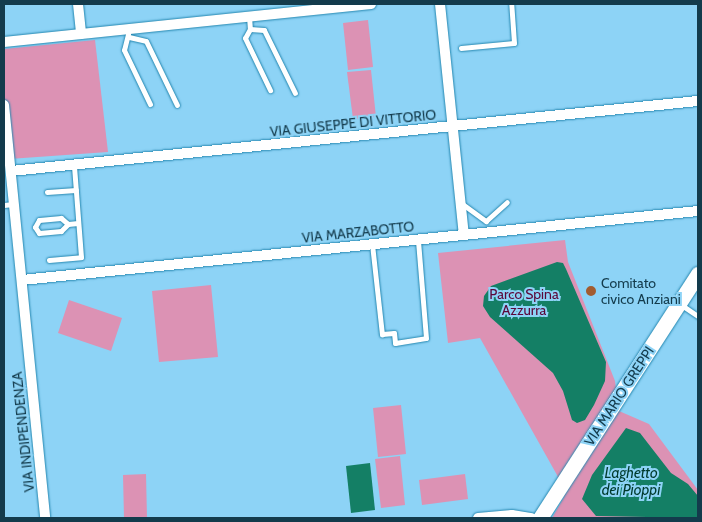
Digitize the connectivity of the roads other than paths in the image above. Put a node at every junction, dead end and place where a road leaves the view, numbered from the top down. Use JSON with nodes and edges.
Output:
{"nodes":[{"id":1,"x":78,"y":4,"type":"edge"},
{"id":2,"x":372,"y":4,"type":"edge"},
{"id":3,"x":440,"y":4,"type":"edge"},
{"id":4,"x":511,"y":4,"type":"edge"},
{"id":5,"x":341,"y":5,"type":"edge"},
{"id":6,"x":249,"y":16,"type":"junction"},
{"id":7,"x":250,"y":29,"type":"junction"},
{"id":8,"x":128,"y":33,"type":"junction"},
{"id":9,"x":82,"y":34,"type":"junction"},
{"id":10,"x":4,"y":42,"type":"edge"},
{"id":11,"x":461,"y":48,"type":"dead end"},
{"id":12,"x":270,"y":90,"type":"dead end"},
{"id":13,"x":295,"y":93,"type":"dead end"},
{"id":14,"x":698,"y":101,"type":"edge"},
{"id":15,"x":150,"y":104,"type":"dead end"},
{"id":16,"x":4,"y":105,"type":"edge"},
{"id":17,"x":177,"y":105,"type":"dead end"},
{"id":18,"x":452,"y":126,"type":"junction"},
{"id":19,"x":74,"y":166,"type":"junction"},
{"id":20,"x":11,"y":171,"type":"junction"},
{"id":21,"x":76,"y":190,"type":"junction"},
{"id":22,"x":47,"y":192,"type":"dead end"},
{"id":23,"x":9,"y":199,"type":"edge"},
{"id":24,"x":460,"y":202,"type":"junction"},
{"id":25,"x":508,"y":202,"type":"dead end"},
{"id":26,"x":698,"y":211,"type":"edge"},
{"id":27,"x":78,"y":223,"type":"junction"},
{"id":28,"x":68,"y":224,"type":"junction"},
{"id":29,"x":464,"y":235,"type":"junction"},
{"id":30,"x":418,"y":239,"type":"junction"},
{"id":31,"x":372,"y":244,"type":"junction"},
{"id":32,"x":48,"y":260,"type":"dead end"},
{"id":33,"x":698,"y":274,"type":"edge"},
{"id":34,"x":22,"y":280,"type":"junction"},
{"id":35,"x":679,"y":304,"type":"junction"},
{"id":36,"x":698,"y":316,"type":"edge"},
{"id":37,"x":45,"y":518,"type":"edge"},
{"id":38,"x":478,"y":518,"type":"edge"},
{"id":39,"x":532,"y":518,"type":"edge"},
{"id":40,"x":540,"y":518,"type":"edge"}],
"edges":[{"from":1,"to":9,"type":"street"},
{"from":2,"to":5,"type":"street"},
{"from":3,"to":18,"type":"street"},
{"from":4,"to":11,"type":"lane"},
{"from":5,"to":6,"type":"street"},
{"from":6,"to":7,"type":"lane"},
{"from":6,"to":8,"type":"street"},
{"from":7,"to":12,"type":"lane"},
{"from":7,"to":13,"type":"lane"},
{"from":8,"to":9,"type":"street"},
{"from":8,"to":15,"type":"lane"},
{"from":8,"to":17,"type":"lane"},
{"from":9,"to":10,"type":"street"},
{"from":14,"to":18,"type":"street","name":"VIA GIUSEPPE DI VITTORIO"},
{"from":16,"to":20,"type":"street","name":"VIA INDIPENDENZA"},
{"from":18,"to":19,"type":"street","name":"VIA GIUSEPPE DI VITTORIO"},
{"from":18,"to":24,"type":"street"},
{"from":19,"to":20,"type":"street","name":"VIA GIUSEPPE DI VITTORIO"},
{"from":19,"to":21,"type":"lane"},
{"from":20,"to":23,"type":"street","name":"VIA INDIPENDENZA"},
{"from":21,"to":22,"type":"lane"},
{"from":21,"to":27,"type":"lane"},
{"from":23,"to":34,"type":"street","name":"VIA INDIPENDENZA"},
{"from":24,"to":25,"type":"lane"},
{"from":24,"to":29,"type":"street"},
{"from":26,"to":29,"type":"street","name":"VIA MARZABOTTO"},
{"from":27,"to":28,"type":"lane"},
{"from":27,"to":32,"type":"lane"},
{"from":28,"to":28,"type":"lane"},
{"from":29,"to":30,"type":"street","name":"VIA MARZABOTTO"},
{"from":30,"to":31,"type":"street","name":"VIA MARZABOTTO"},
{"from":30,"to":31,"type":"lane"},
{"from":31,"to":34,"type":"street","name":"VIA MARZABOTTO"},
{"from":33,"to":35,"type":"main road","name":"VIA MARIO GREPPI"},
{"from":34,"to":37,"type":"street","name":"VIA INDIPENDENZA"},
{"from":35,"to":36,"type":"lane"},
{"from":35,"to":40,"type":"main road","name":"VIA MARIO GREPPI"},
{"from":38,"to":39,"type":"street"}]}
